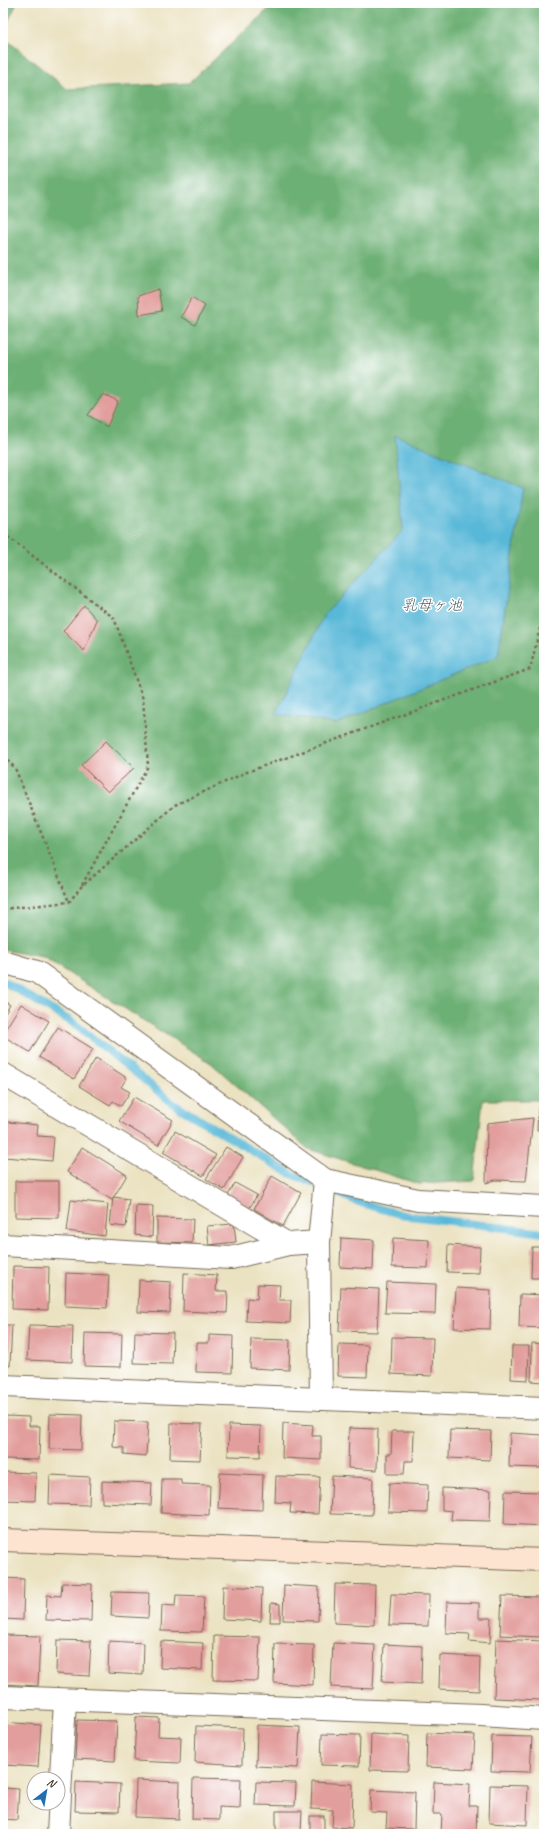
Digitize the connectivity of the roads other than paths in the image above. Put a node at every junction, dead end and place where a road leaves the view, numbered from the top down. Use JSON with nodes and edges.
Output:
{"nodes":[{"id":1,"x":3,"y":962,"type":"edge"},
{"id":2,"x":3,"y":1074,"type":"edge"},
{"id":3,"x":325,"y":1181,"type":"junction"},
{"id":4,"x":544,"y":1208,"type":"edge"},
{"id":5,"x":319,"y":1242,"type":"junction"},
{"id":6,"x":288,"y":1244,"type":"junction"},
{"id":7,"x":3,"y":1245,"type":"edge"},
{"id":8,"x":3,"y":1386,"type":"edge"},
{"id":9,"x":321,"y":1399,"type":"junction"},
{"id":10,"x":544,"y":1408,"type":"edge"},
{"id":11,"x":3,"y":1540,"type":"edge"},
{"id":12,"x":544,"y":1560,"type":"edge"},
{"id":13,"x":3,"y":1697,"type":"edge"},
{"id":14,"x":65,"y":1700,"type":"junction"},
{"id":15,"x":544,"y":1719,"type":"edge"},
{"id":16,"x":58,"y":1834,"type":"edge"}],
"edges":[{"from":1,"to":3,"type":"street"},
{"from":2,"to":6,"type":"street"},
{"from":3,"to":4,"type":"street"},
{"from":3,"to":5,"type":"street"},
{"from":5,"to":6,"type":"street"},
{"from":5,"to":9,"type":"street"},
{"from":6,"to":7,"type":"street"},
{"from":8,"to":9,"type":"street"},
{"from":9,"to":10,"type":"street"},
{"from":11,"to":12,"type":"street"},
{"from":13,"to":14,"type":"street"},
{"from":14,"to":15,"type":"street"},
{"from":14,"to":16,"type":"street"}]}
